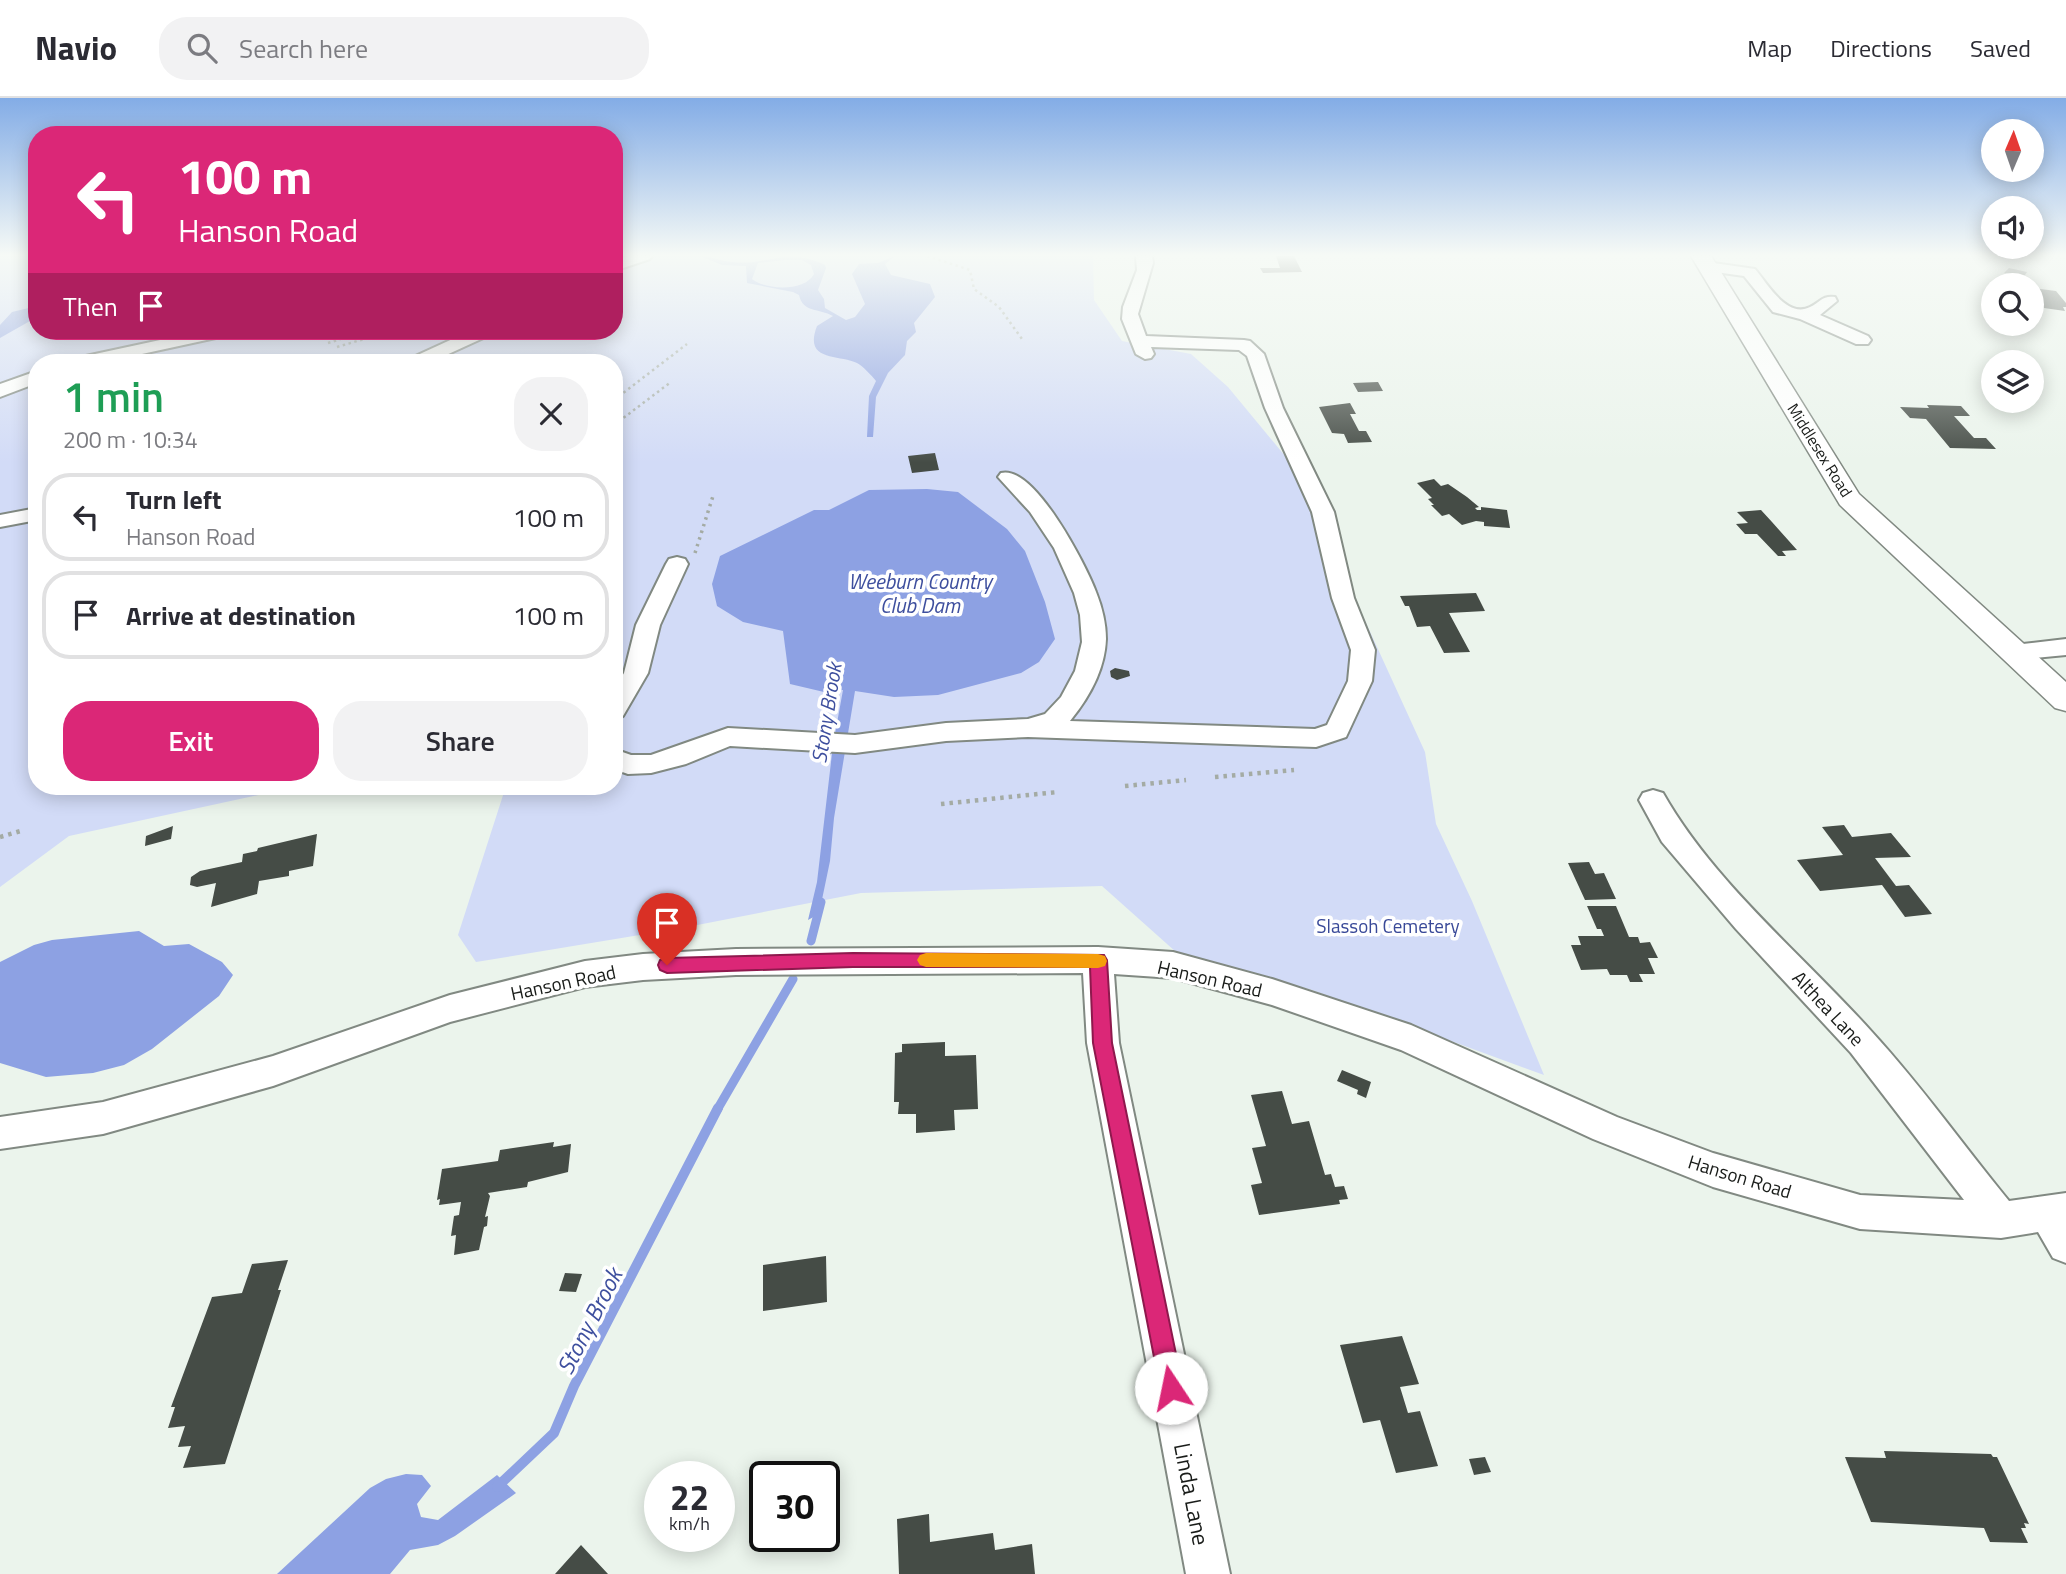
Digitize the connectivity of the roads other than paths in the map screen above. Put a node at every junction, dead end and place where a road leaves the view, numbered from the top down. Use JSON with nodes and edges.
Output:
{"nodes":[{"id":1,"x":1132,"y":325,"type":"edge"},
{"id":2,"x":1743,"y":325,"type":"edge"},
{"id":3,"x":1828,"y":325,"type":"edge"},
{"id":4,"x":183,"y":340,"type":"edge"},
{"id":5,"x":465,"y":340,"type":"edge"},
{"id":6,"x":1862,"y":340,"type":"dead end"},
{"id":7,"x":118,"y":354,"type":"edge"},
{"id":8,"x":434,"y":354,"type":"edge"},
{"id":9,"x":28,"y":380,"type":"edge"},
{"id":10,"x":0,"y":391,"type":"edge"},
{"id":11,"x":1007,"y":477,"type":"dead end"},
{"id":12,"x":28,"y":516,"type":"edge"},
{"id":13,"x":0,"y":521,"type":"edge"},
{"id":14,"x":677,"y":564,"type":"dead end"},
{"id":15,"x":2066,"y":647,"type":"edge"},
{"id":16,"x":2014,"y":652,"type":"junction"},
{"id":17,"x":623,"y":695,"type":"edge"},
{"id":18,"x":2066,"y":700,"type":"edge"},
{"id":19,"x":1028,"y":729,"type":"junction"},
{"id":20,"x":623,"y":762,"type":"edge"},
{"id":21,"x":1653,"y":800,"type":"dead end"},
{"id":22,"x":1098,"y":960,"type":"junction"},
{"id":23,"x":0,"y":1133,"type":"edge"},
{"id":24,"x":2057,"y":1211,"type":"edge"},
{"id":25,"x":2001,"y":1220,"type":"junction"},
{"id":26,"x":2066,"y":1245,"type":"edge"},
{"id":27,"x":1208,"y":1574,"type":"edge"}],
"edges":[{"from":1,"to":19,"type":"street"},
{"from":2,"to":16,"type":"main road","name":"Middlesex Road"},
{"from":3,"to":6,"type":"street"},
{"from":4,"to":7,"type":"street"},
{"from":5,"to":8,"type":"street"},
{"from":9,"to":10,"type":"street"},
{"from":11,"to":19,"type":"street"},
{"from":12,"to":13,"type":"street"},
{"from":14,"to":17,"type":"street"},
{"from":15,"to":16,"type":"street"},
{"from":16,"to":18,"type":"main road","name":"Middlesex Road"},
{"from":19,"to":20,"type":"street"},
{"from":21,"to":25,"type":"street","name":"Althea Lane"},
{"from":22,"to":23,"type":"street","name":"Hanson Road"},
{"from":22,"to":25,"type":"street","name":"Hanson Road"},
{"from":22,"to":27,"type":"street","name":"Linda Lane"},
{"from":24,"to":25,"type":"street","name":"Hanson Road"},
{"from":24,"to":26,"type":"street"}]}
